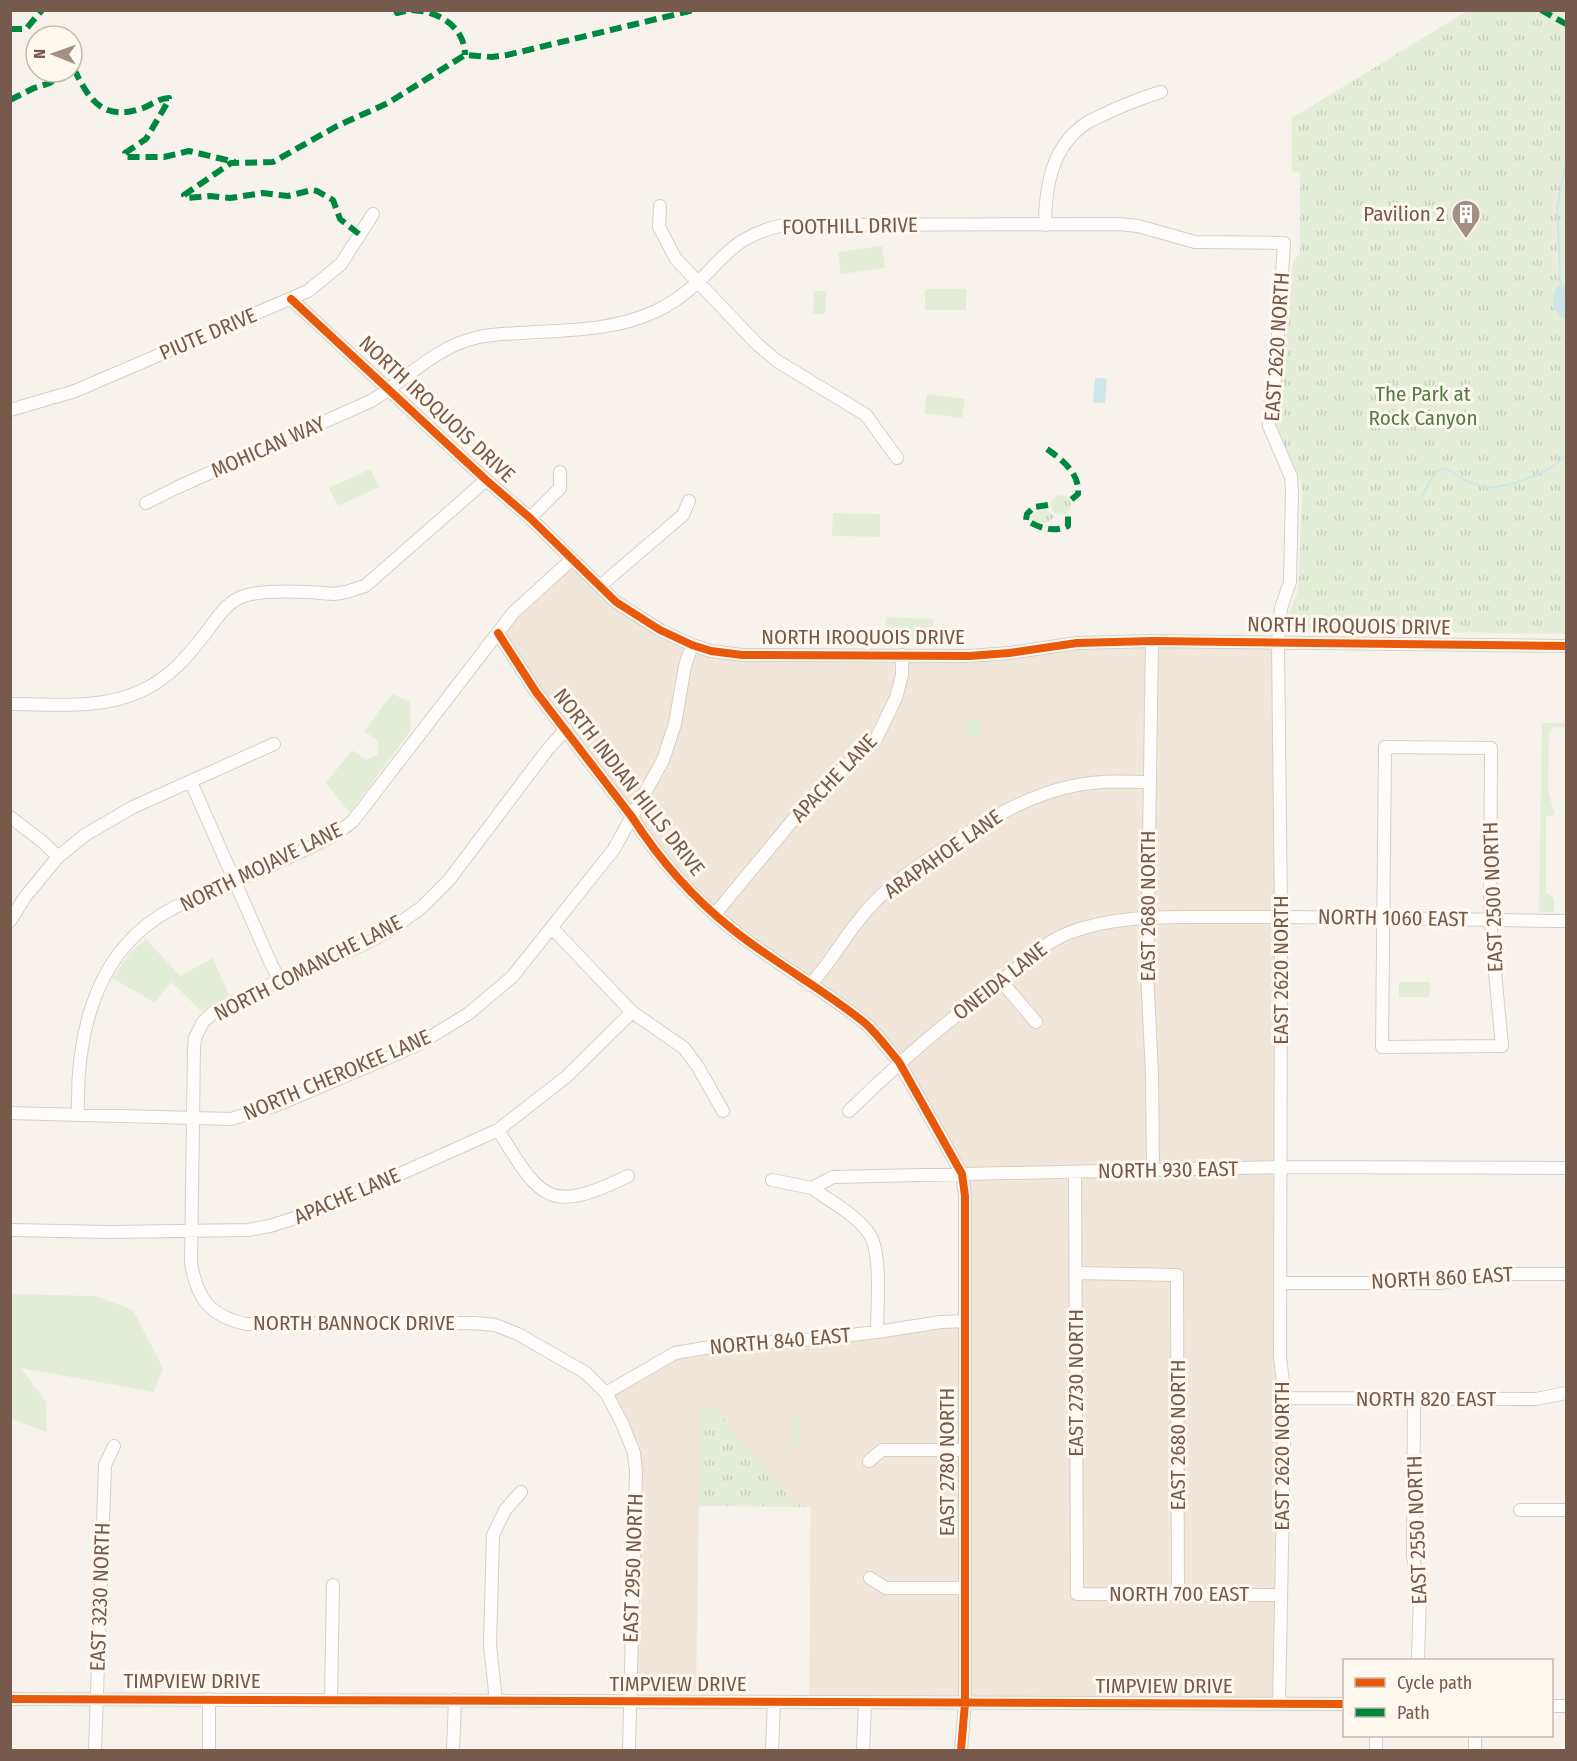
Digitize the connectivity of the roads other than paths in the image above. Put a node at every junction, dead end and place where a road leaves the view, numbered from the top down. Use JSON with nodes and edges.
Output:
{"nodes":[{"id":1,"x":1161,"y":92,"type":"dead end"},
{"id":2,"x":660,"y":206,"type":"dead end"},
{"id":3,"x":374,"y":214,"type":"dead end"},
{"id":4,"x":1045,"y":225,"type":"junction"},
{"id":5,"x":1284,"y":243,"type":"joint"},
{"id":6,"x":698,"y":282,"type":"junction"},
{"id":7,"x":291,"y":299,"type":"junction"},
{"id":8,"x":389,"y":390,"type":"junction"},
{"id":9,"x":10,"y":411,"type":"edge"},
{"id":10,"x":897,"y":458,"type":"dead end"},
{"id":11,"x":561,"y":472,"type":"dead end"},
{"id":12,"x":486,"y":480,"type":"junction"},
{"id":13,"x":689,"y":501,"type":"dead end"},
{"id":14,"x":147,"y":503,"type":"dead end"},
{"id":15,"x":530,"y":518,"type":"junction"},
{"id":16,"x":572,"y":559,"type":"junction"},
{"id":17,"x":600,"y":586,"type":"junction"},
{"id":18,"x":498,"y":633,"type":"junction"},
{"id":19,"x":1152,"y":641,"type":"junction"},
{"id":20,"x":1278,"y":642,"type":"junction"},
{"id":21,"x":692,"y":645,"type":"junction"},
{"id":22,"x":1566,"y":646,"type":"edge"},
{"id":23,"x":902,"y":655,"type":"junction"},
{"id":24,"x":10,"y":704,"type":"edge"},
{"id":25,"x":566,"y":729,"type":"junction"},
{"id":26,"x":274,"y":744,"type":"dead end"},
{"id":27,"x":191,"y":782,"type":"junction"},
{"id":28,"x":1149,"y":782,"type":"junction"},
{"id":29,"x":10,"y":817,"type":"edge"},
{"id":30,"x":632,"y":817,"type":"junction"},
{"id":31,"x":58,"y":857,"type":"junction"},
{"id":32,"x":234,"y":881,"type":"junction"},
{"id":33,"x":715,"y":914,"type":"junction"},
{"id":34,"x":1281,"y":917,"type":"junction"},
{"id":35,"x":1148,"y":918,"type":"junction"},
{"id":36,"x":1383,"y":918,"type":"junction"},
{"id":37,"x":1490,"y":920,"type":"junction"},
{"id":38,"x":10,"y":921,"type":"edge"},
{"id":39,"x":1566,"y":921,"type":"edge"},
{"id":40,"x":552,"y":928,"type":"junction"},
{"id":41,"x":280,"y":980,"type":"junction"},
{"id":42,"x":1001,"y":981,"type":"junction"},
{"id":43,"x":810,"y":985,"type":"junction"},
{"id":44,"x":632,"y":1012,"type":"junction"},
{"id":45,"x":1036,"y":1022,"type":"dead end"},
{"id":46,"x":899,"y":1062,"type":"junction"},
{"id":47,"x":723,"y":1111,"type":"dead end"},
{"id":48,"x":849,"y":1111,"type":"dead end"},
{"id":49,"x":10,"y":1113,"type":"edge"},
{"id":50,"x":78,"y":1115,"type":"junction"},
{"id":51,"x":194,"y":1117,"type":"junction"},
{"id":52,"x":498,"y":1130,"type":"junction"},
{"id":53,"x":1280,"y":1167,"type":"junction"},
{"id":54,"x":1566,"y":1168,"type":"edge"},
{"id":55,"x":1153,"y":1170,"type":"junction"},
{"id":56,"x":1075,"y":1172,"type":"junction"},
{"id":57,"x":962,"y":1174,"type":"junction"},
{"id":58,"x":628,"y":1176,"type":"dead end"},
{"id":59,"x":772,"y":1180,"type":"dead end"},
{"id":60,"x":812,"y":1188,"type":"junction"},
{"id":61,"x":10,"y":1230,"type":"edge"},
{"id":62,"x":191,"y":1231,"type":"junction"},
{"id":63,"x":1075,"y":1273,"type":"junction"},
{"id":64,"x":1566,"y":1274,"type":"edge"},
{"id":65,"x":1281,"y":1283,"type":"junction"},
{"id":66,"x":964,"y":1321,"type":"junction"},
{"id":67,"x":877,"y":1332,"type":"junction"},
{"id":68,"x":606,"y":1393,"type":"junction"},
{"id":69,"x":1566,"y":1393,"type":"edge"},
{"id":70,"x":1285,"y":1398,"type":"junction"},
{"id":71,"x":1414,"y":1400,"type":"junction"},
{"id":72,"x":114,"y":1446,"type":"dead end"},
{"id":73,"x":965,"y":1450,"type":"junction"},
{"id":74,"x":869,"y":1461,"type":"dead end"},
{"id":75,"x":521,"y":1492,"type":"dead end"},
{"id":76,"x":1520,"y":1510,"type":"dead end"},
{"id":77,"x":1566,"y":1510,"type":"edge"},
{"id":78,"x":870,"y":1578,"type":"dead end"},
{"id":79,"x":333,"y":1585,"type":"dead end"},
{"id":80,"x":965,"y":1588,"type":"junction"},
{"id":81,"x":1077,"y":1594,"type":"joint"},
{"id":82,"x":1178,"y":1595,"type":"junction"},
{"id":83,"x":1280,"y":1595,"type":"junction"},
{"id":84,"x":1418,"y":1659,"type":"edge"},
{"id":85,"x":10,"y":1699,"type":"edge"},
{"id":86,"x":97,"y":1699,"type":"junction"},
{"id":87,"x":209,"y":1699,"type":"junction"},
{"id":88,"x":331,"y":1700,"type":"junction"},
{"id":89,"x":455,"y":1700,"type":"junction"},
{"id":90,"x":496,"y":1701,"type":"junction"},
{"id":91,"x":630,"y":1701,"type":"junction"},
{"id":92,"x":774,"y":1702,"type":"junction"},
{"id":93,"x":865,"y":1703,"type":"junction"},
{"id":94,"x":965,"y":1703,"type":"junction"},
{"id":95,"x":1280,"y":1704,"type":"junction"},
{"id":96,"x":1343,"y":1704,"type":"edge"},
{"id":97,"x":95,"y":1750,"type":"edge"},
{"id":98,"x":209,"y":1750,"type":"edge"},
{"id":99,"x":453,"y":1750,"type":"edge"},
{"id":100,"x":629,"y":1750,"type":"edge"},
{"id":101,"x":772,"y":1750,"type":"edge"},
{"id":102,"x":863,"y":1750,"type":"edge"},
{"id":103,"x":961,"y":1750,"type":"edge"}],
"edges":[{"from":1,"to":4,"type":"street"},
{"from":2,"to":6,"type":"street"},
{"from":3,"to":7,"type":"street","name":"PIUTE DRIVE"},
{"from":4,"to":5,"type":"street","name":"FOOTHILL DRIVE"},
{"from":4,"to":6,"type":"street","name":"FOOTHILL DRIVE"},
{"from":5,"to":20,"type":"street","name":"EAST 2620 NORTH"},
{"from":6,"to":8,"type":"street","name":"FOOTHILL DRIVE"},
{"from":6,"to":10,"type":"street"},
{"from":7,"to":8,"type":"street","name":"NORTH IROQUOIS DRIVE"},
{"from":7,"to":9,"type":"street","name":"PIUTE DRIVE"},
{"from":8,"to":12,"type":"street","name":"NORTH IROQUOIS DRIVE"},
{"from":8,"to":14,"type":"street","name":"MOHICAN WAY"},
{"from":11,"to":15,"type":"street"},
{"from":12,"to":15,"type":"street","name":"NORTH IROQUOIS DRIVE"},
{"from":12,"to":24,"type":"street"},
{"from":13,"to":17,"type":"street"},
{"from":15,"to":16,"type":"street","name":"NORTH IROQUOIS DRIVE"},
{"from":16,"to":17,"type":"street","name":"NORTH IROQUOIS DRIVE"},
{"from":16,"to":18,"type":"street","name":"NORTH MOJAVE LANE"},
{"from":17,"to":21,"type":"street","name":"NORTH IROQUOIS DRIVE"},
{"from":18,"to":25,"type":"street","name":"NORTH INDIAN HILLS DRIVE"},
{"from":18,"to":32,"type":"street","name":"NORTH MOJAVE LANE"},
{"from":19,"to":20,"type":"street","name":"NORTH IROQUOIS DRIVE"},
{"from":19,"to":23,"type":"street","name":"NORTH IROQUOIS DRIVE"},
{"from":19,"to":28,"type":"street","name":"EAST 2680 NORTH"},
{"from":20,"to":22,"type":"street","name":"NORTH IROQUOIS DRIVE"},
{"from":20,"to":34,"type":"street","name":"EAST 2620 NORTH"},
{"from":21,"to":23,"type":"street","name":"NORTH IROQUOIS DRIVE"},
{"from":21,"to":30,"type":"street","name":"NORTH CHEROKEE LANE"},
{"from":23,"to":33,"type":"street","name":"APACHE LANE"},
{"from":25,"to":30,"type":"street","name":"NORTH INDIAN HILLS DRIVE"},
{"from":25,"to":41,"type":"street","name":"NORTH COMANCHE LANE"},
{"from":26,"to":27,"type":"street"},
{"from":27,"to":31,"type":"street"},
{"from":27,"to":32,"type":"street"},
{"from":28,"to":35,"type":"street","name":"EAST 2680 NORTH"},
{"from":28,"to":43,"type":"street","name":"ARAPAHOE LANE"},
{"from":29,"to":31,"type":"street"},
{"from":30,"to":33,"type":"street","name":"NORTH INDIAN HILLS DRIVE"},
{"from":30,"to":40,"type":"street","name":"NORTH CHEROKEE LANE"},
{"from":31,"to":38,"type":"street"},
{"from":32,"to":41,"type":"street"},
{"from":32,"to":50,"type":"street","name":"NORTH MOJAVE LANE"},
{"from":33,"to":43,"type":"street","name":"NORTH INDIAN HILLS DRIVE"},
{"from":34,"to":35,"type":"street","name":"NORTH 1060 EAST"},
{"from":34,"to":36,"type":"street","name":"NORTH 1060 EAST"},
{"from":34,"to":53,"type":"street","name":"EAST 2620 NORTH"},
{"from":35,"to":42,"type":"street","name":"ONEIDA LANE"},
{"from":35,"to":55,"type":"street","name":"EAST 2680 NORTH"},
{"from":36,"to":37,"type":"street","name":"NORTH 1060 EAST"},
{"from":36,"to":37,"type":"street","name":"EAST 2500 NORTH"},
{"from":36,"to":37,"type":"street","name":"EAST 2500 NORTH"},
{"from":37,"to":39,"type":"street","name":"NORTH 1060 EAST"},
{"from":40,"to":44,"type":"street"},
{"from":40,"to":51,"type":"street","name":"NORTH CHEROKEE LANE"},
{"from":41,"to":51,"type":"street","name":"NORTH COMANCHE LANE"},
{"from":42,"to":45,"type":"street"},
{"from":42,"to":46,"type":"street","name":"ONEIDA LANE"},
{"from":43,"to":46,"type":"street","name":"NORTH INDIAN HILLS DRIVE"},
{"from":44,"to":47,"type":"street"},
{"from":44,"to":52,"type":"street","name":"APACHE LANE"},
{"from":46,"to":48,"type":"street","name":"ONEIDA LANE"},
{"from":46,"to":57,"type":"street","name":"NORTH INDIAN HILLS DRIVE"},
{"from":49,"to":50,"type":"street","name":"NORTH CHEROKEE LANE"},
{"from":50,"to":51,"type":"street","name":"NORTH CHEROKEE LANE"},
{"from":51,"to":62,"type":"street","name":"NORTH BANNOCK DRIVE"},
{"from":52,"to":58,"type":"street"},
{"from":52,"to":62,"type":"street","name":"APACHE LANE"},
{"from":53,"to":54,"type":"street","name":"NORTH 930 EAST"},
{"from":53,"to":55,"type":"street","name":"NORTH 930 EAST"},
{"from":53,"to":65,"type":"street","name":"EAST 2620 NORTH"},
{"from":55,"to":56,"type":"street","name":"NORTH 930 EAST"},
{"from":56,"to":57,"type":"street","name":"NORTH 930 EAST"},
{"from":56,"to":63,"type":"street","name":"EAST 2730 NORTH"},
{"from":57,"to":60,"type":"street","name":"NORTH 930 EAST"},
{"from":57,"to":66,"type":"street","name":"EAST 2780 NORTH"},
{"from":59,"to":60,"type":"street"},
{"from":60,"to":67,"type":"street"},
{"from":61,"to":62,"type":"street","name":"APACHE LANE"},
{"from":62,"to":68,"type":"street","name":"NORTH BANNOCK DRIVE"},
{"from":63,"to":81,"type":"street","name":"EAST 2730 NORTH"},
{"from":63,"to":82,"type":"street","name":"EAST 2680 NORTH"},
{"from":64,"to":65,"type":"street","name":"NORTH 860 EAST"},
{"from":65,"to":70,"type":"street","name":"EAST 2620 NORTH"},
{"from":66,"to":67,"type":"street","name":"NORTH 840 EAST"},
{"from":66,"to":73,"type":"street","name":"EAST 2780 NORTH"},
{"from":67,"to":68,"type":"street","name":"NORTH 840 EAST"},
{"from":68,"to":91,"type":"street","name":"EAST 2950 NORTH"},
{"from":69,"to":71,"type":"street","name":"NORTH 820 EAST"},
{"from":70,"to":71,"type":"street","name":"NORTH 820 EAST"},
{"from":70,"to":83,"type":"street","name":"EAST 2620 NORTH"},
{"from":71,"to":84,"type":"street","name":"EAST 2550 NORTH"},
{"from":72,"to":86,"type":"street","name":"EAST 3230 NORTH"},
{"from":73,"to":74,"type":"street"},
{"from":73,"to":80,"type":"street","name":"EAST 2780 NORTH"},
{"from":75,"to":90,"type":"street"},
{"from":76,"to":77,"type":"street"},
{"from":78,"to":80,"type":"street"},
{"from":79,"to":88,"type":"street"},
{"from":80,"to":94,"type":"street","name":"EAST 2780 NORTH"},
{"from":81,"to":82,"type":"street","name":"NORTH 700 EAST"},
{"from":82,"to":83,"type":"street","name":"NORTH 700 EAST"},
{"from":83,"to":95,"type":"street","name":"EAST 2620 NORTH"},
{"from":85,"to":86,"type":"street","name":"TIMPVIEW DRIVE"},
{"from":86,"to":87,"type":"street","name":"TIMPVIEW DRIVE"},
{"from":86,"to":97,"type":"street","name":"EAST 3230 NORTH"},
{"from":87,"to":88,"type":"street","name":"TIMPVIEW DRIVE"},
{"from":87,"to":98,"type":"street"},
{"from":88,"to":89,"type":"street","name":"TIMPVIEW DRIVE"},
{"from":89,"to":90,"type":"street","name":"TIMPVIEW DRIVE"},
{"from":89,"to":99,"type":"street"},
{"from":90,"to":91,"type":"street","name":"TIMPVIEW DRIVE"},
{"from":91,"to":92,"type":"street","name":"TIMPVIEW DRIVE"},
{"from":91,"to":100,"type":"street","name":"EAST 2950 NORTH"},
{"from":92,"to":93,"type":"street","name":"TIMPVIEW DRIVE"},
{"from":92,"to":101,"type":"street"},
{"from":93,"to":94,"type":"street","name":"TIMPVIEW DRIVE"},
{"from":93,"to":102,"type":"street"},
{"from":94,"to":95,"type":"street","name":"TIMPVIEW DRIVE"},
{"from":94,"to":103,"type":"street","name":"EAST 2780 NORTH"},
{"from":95,"to":96,"type":"street","name":"TIMPVIEW DRIVE"}]}
